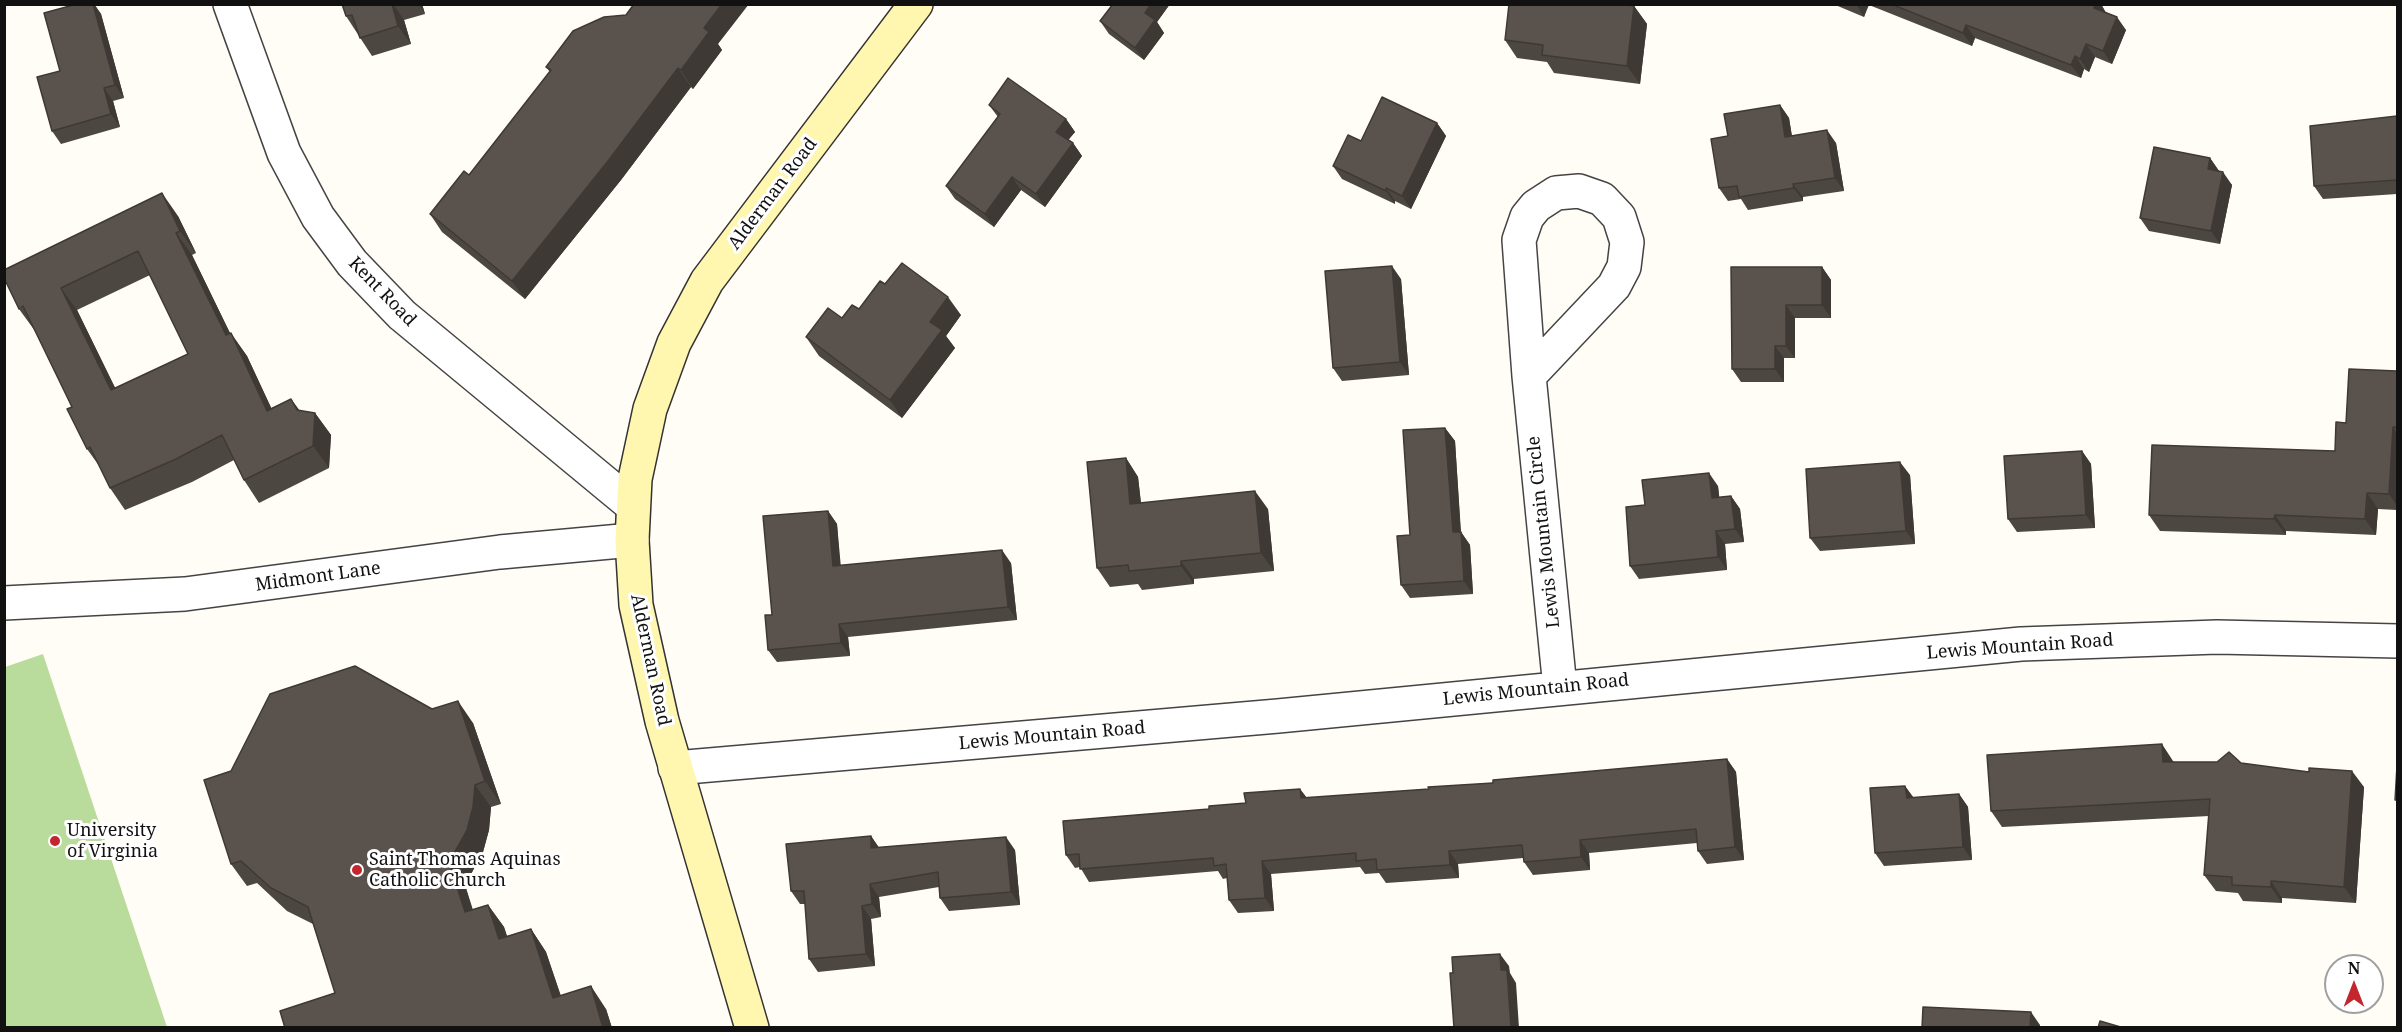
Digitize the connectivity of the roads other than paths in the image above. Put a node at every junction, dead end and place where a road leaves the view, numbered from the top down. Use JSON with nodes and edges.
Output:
{"nodes":[{"id":1,"x":230,"y":4,"type":"edge"},
{"id":2,"x":916,"y":4,"type":"edge"},
{"id":3,"x":1529,"y":376,"type":"junction"},
{"id":4,"x":633,"y":506,"type":"junction"},
{"id":5,"x":632,"y":540,"type":"junction"},
{"id":6,"x":4,"y":603,"type":"edge"},
{"id":7,"x":2397,"y":641,"type":"edge"},
{"id":8,"x":1560,"y":688,"type":"junction"},
{"id":9,"x":675,"y":768,"type":"junction"},
{"id":10,"x":752,"y":1028,"type":"edge"}],
"edges":[{"from":1,"to":4,"type":"street","name":"Kent Road"},
{"from":2,"to":4,"type":"main road","name":"Alderman Road"},
{"from":3,"to":3,"type":"street","name":"Lewis Mountain Circle"},
{"from":3,"to":8,"type":"street","name":"Lewis Mountain Circle"},
{"from":4,"to":5,"type":"main road","name":"Alderman Road"},
{"from":5,"to":6,"type":"street","name":"Midmont Lane"},
{"from":5,"to":9,"type":"main road","name":"Alderman Road"},
{"from":7,"to":8,"type":"street","name":"Lewis Mountain Road"},
{"from":8,"to":9,"type":"street","name":"Lewis Mountain Road"},
{"from":9,"to":10,"type":"main road","name":"Alderman Road"}]}
